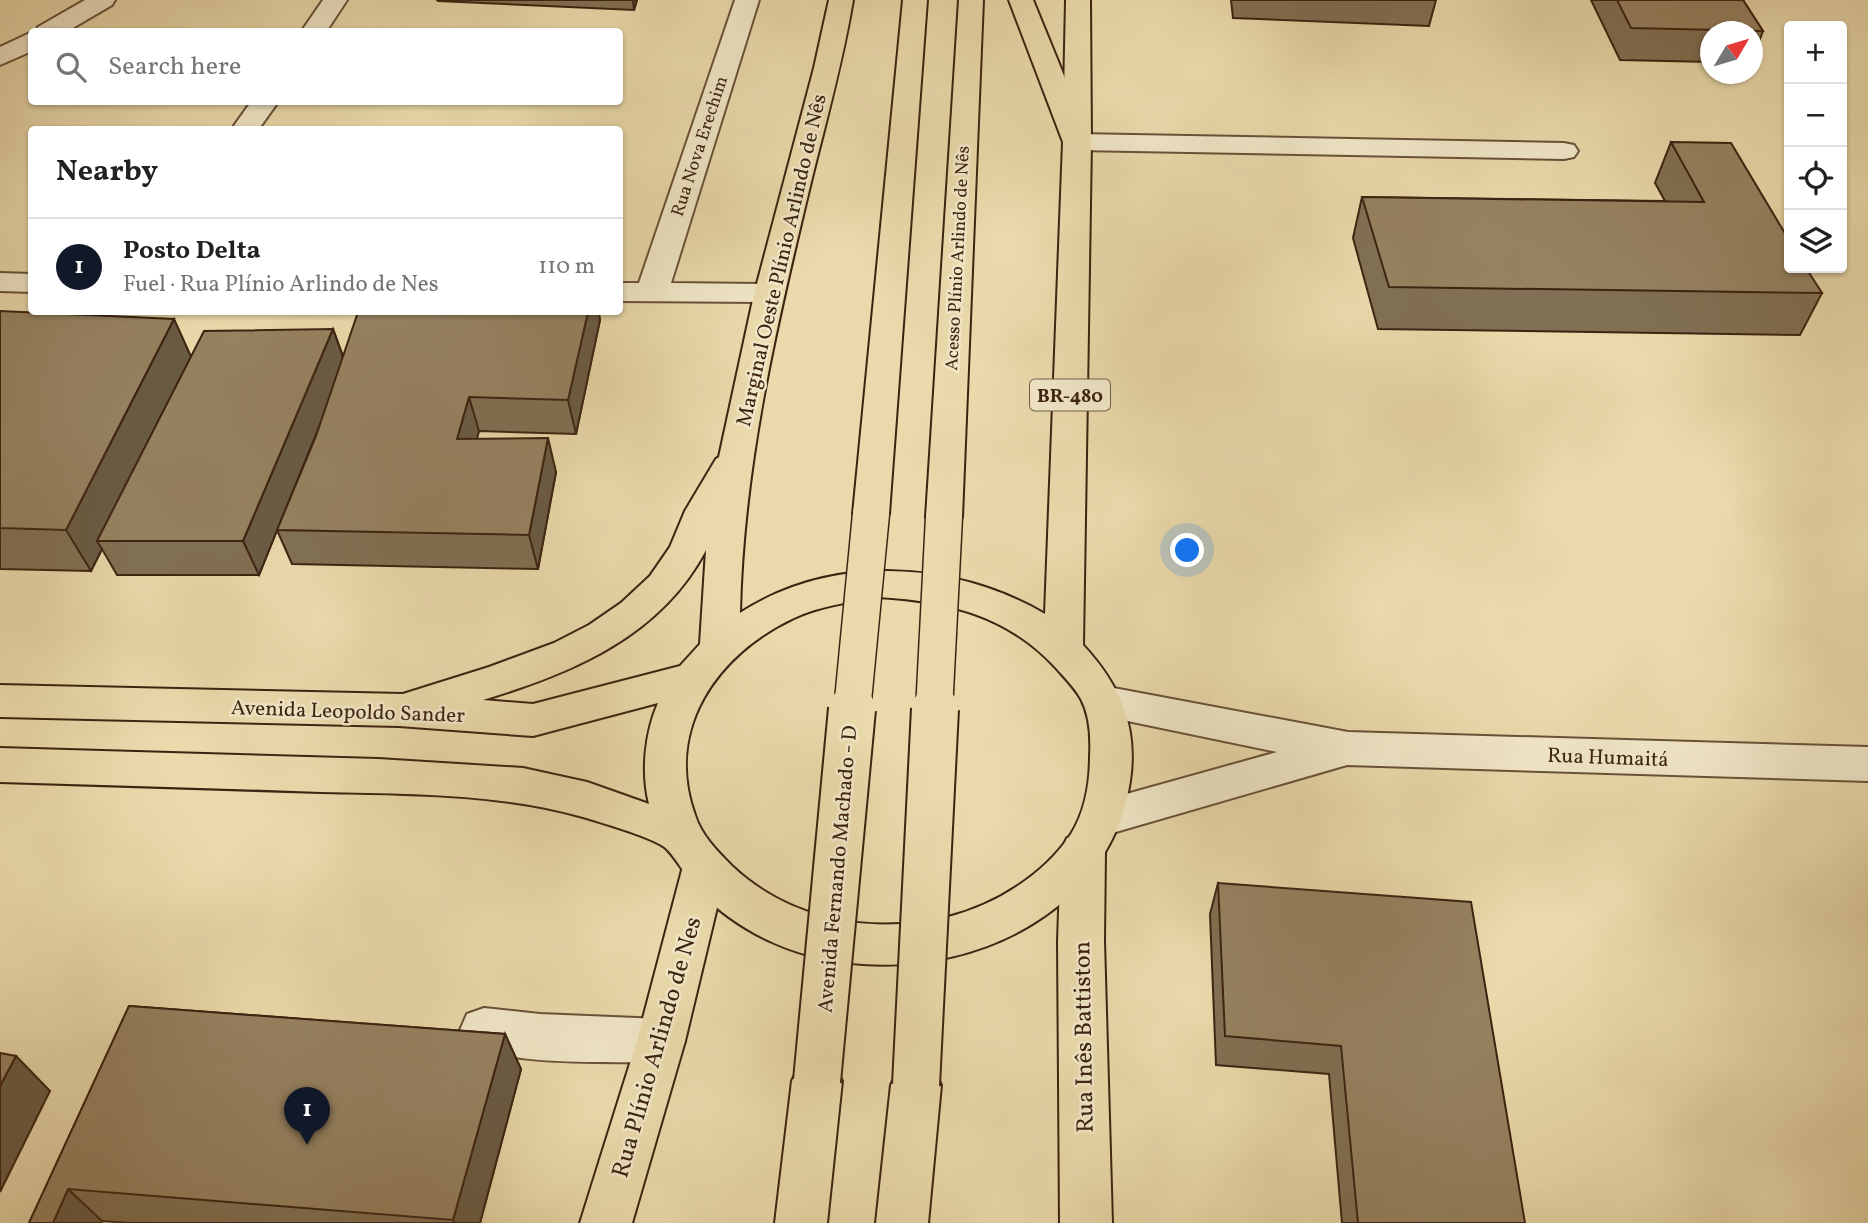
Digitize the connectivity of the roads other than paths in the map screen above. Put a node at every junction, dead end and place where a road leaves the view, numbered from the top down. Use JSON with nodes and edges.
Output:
{"nodes":[{"id":1,"x":103,"y":0,"type":"edge"},
{"id":2,"x":335,"y":0,"type":"edge"},
{"id":3,"x":747,"y":0,"type":"edge"},
{"id":4,"x":841,"y":0,"type":"edge"},
{"id":5,"x":915,"y":0,"type":"edge"},
{"id":6,"x":971,"y":0,"type":"edge"},
{"id":7,"x":1021,"y":0,"type":"edge"},
{"id":8,"x":1078,"y":0,"type":"edge"},
{"id":9,"x":54,"y":28,"type":"edge"},
{"id":10,"x":316,"y":28,"type":"edge"},
{"id":11,"x":28,"y":42,"type":"edge"},
{"id":12,"x":0,"y":57,"type":"edge"},
{"id":13,"x":262,"y":105,"type":"edge"},
{"id":14,"x":247,"y":126,"type":"edge"},
{"id":15,"x":1077,"y":142,"type":"junction"},
{"id":16,"x":1564,"y":151,"type":"dead end"},
{"id":17,"x":0,"y":282,"type":"edge"},
{"id":18,"x":28,"y":283,"type":"edge"},
{"id":19,"x":623,"y":292,"type":"edge"},
{"id":20,"x":652,"y":292,"type":"junction"},
{"id":21,"x":769,"y":293,"type":"junction"},
{"id":22,"x":738,"y":449,"type":"junction"},
{"id":23,"x":719,"y":648,"type":"junction"},
{"id":24,"x":1063,"y":648,"type":"junction"},
{"id":25,"x":691,"y":679,"type":"junction"},
{"id":26,"x":0,"y":701,"type":"edge"},
{"id":27,"x":1103,"y":702,"type":"junction"},
{"id":28,"x":399,"y":710,"type":"junction"},
{"id":29,"x":1348,"y":749,"type":"junction"},
{"id":30,"x":1868,"y":764,"type":"edge"},
{"id":31,"x":0,"y":765,"type":"edge"},
{"id":32,"x":1092,"y":835,"type":"junction"},
{"id":33,"x":692,"y":851,"type":"junction"},
{"id":34,"x":484,"y":1030,"type":"edge"},
{"id":35,"x":661,"y":1041,"type":"junction"},
{"id":36,"x":606,"y":1223,"type":"edge"},
{"id":37,"x":801,"y":1223,"type":"edge"},
{"id":38,"x":902,"y":1223,"type":"edge"},
{"id":39,"x":1086,"y":1223,"type":"edge"}],
"edges":[{"from":1,"to":9,"type":"street"},
{"from":2,"to":10,"type":"street"},
{"from":3,"to":20,"type":"street","name":"Rua Nova Erechim"},
{"from":4,"to":21,"type":"main road","name":"Marginal Oeste Plínio Arlindo de Nês"},
{"from":5,"to":37,"type":"main road","name":"Avenida Fernando Machado - D","bridge":true},
{"from":6,"to":38,"type":"main road","name":"Acesso Plínio Arlindo de Nês","bridge":true},
{"from":7,"to":15,"type":"main road"},
{"from":8,"to":15,"type":"main road","number":"BR-480"},
{"from":11,"to":12,"type":"street"},
{"from":13,"to":14,"type":"street"},
{"from":15,"to":16,"type":"street"},
{"from":15,"to":24,"type":"main road","number":"BR-480"},
{"from":17,"to":18,"type":"street"},
{"from":19,"to":20,"type":"street"},
{"from":20,"to":21,"type":"street"},
{"from":21,"to":22,"type":"main road","name":"Marginal Oeste Plínio Arlindo de Nês"},
{"from":22,"to":23,"type":"main road","name":"Marginal Oeste Plínio Arlindo de Nês"},
{"from":22,"to":28,"type":"main road"},
{"from":23,"to":24,"type":"main road"},
{"from":23,"to":25,"type":"main road"},
{"from":24,"to":27,"type":"main road"},
{"from":25,"to":28,"type":"main road","name":"Avenida Leopoldo Sander"},
{"from":25,"to":33,"type":"main road"},
{"from":26,"to":28,"type":"main road","name":"Avenida Leopoldo Sander"},
{"from":27,"to":29,"type":"street","name":"Rua Humaitá"},
{"from":27,"to":32,"type":"main road"},
{"from":29,"to":30,"type":"street","name":"Rua Humaitá"},
{"from":29,"to":32,"type":"street","name":"Rua Humaitá"},
{"from":31,"to":33,"type":"main road"},
{"from":32,"to":33,"type":"main road"},
{"from":32,"to":39,"type":"main road","name":"Rua Inês Battiston"},
{"from":33,"to":35,"type":"main road","name":"Rua Plínio Arlindo de Nes"},
{"from":34,"to":35,"type":"street"},
{"from":35,"to":36,"type":"main road","name":"Rua Plínio Arlindo de Nes"}]}
